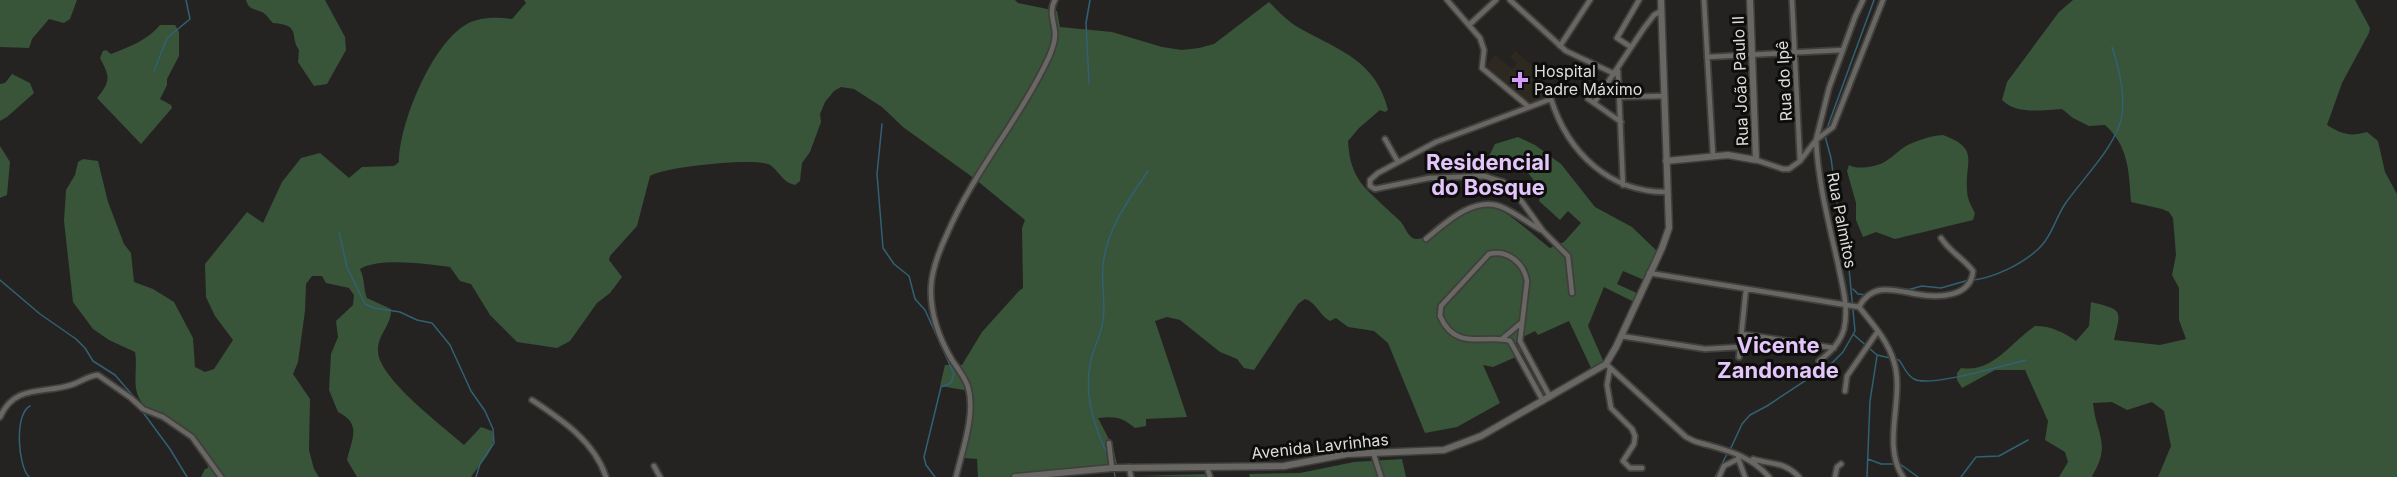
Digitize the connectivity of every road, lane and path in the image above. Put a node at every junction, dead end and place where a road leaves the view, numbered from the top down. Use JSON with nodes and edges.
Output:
{"nodes":[{"id":1,"x":1055,"y":0,"type":"edge"},
{"id":2,"x":1448,"y":0,"type":"edge"},
{"id":3,"x":1496,"y":0,"type":"edge"},
{"id":4,"x":1510,"y":0,"type":"edge"},
{"id":5,"x":1590,"y":0,"type":"edge"},
{"id":6,"x":1640,"y":0,"type":"edge"},
{"id":7,"x":1661,"y":0,"type":"edge"},
{"id":8,"x":1704,"y":0,"type":"edge"},
{"id":9,"x":1750,"y":0,"type":"edge"},
{"id":10,"x":1792,"y":0,"type":"edge"},
{"id":11,"x":1863,"y":0,"type":"edge"},
{"id":12,"x":1883,"y":0,"type":"edge"},
{"id":13,"x":1661,"y":11,"type":"junction"},
{"id":14,"x":1469,"y":25,"type":"junction"},
{"id":15,"x":1560,"y":46,"type":"junction"},
{"id":16,"x":1631,"y":46,"type":"junction"},
{"id":17,"x":1843,"y":50,"type":"junction"},
{"id":18,"x":1795,"y":52,"type":"junction"},
{"id":19,"x":1752,"y":54,"type":"junction"},
{"id":20,"x":1707,"y":57,"type":"junction"},
{"id":21,"x":1616,"y":72,"type":"junction"},
{"id":22,"x":1663,"y":96,"type":"junction"},
{"id":23,"x":1619,"y":97,"type":"junction"},
{"id":24,"x":1588,"y":99,"type":"dead end"},
{"id":25,"x":1594,"y":103,"type":"junction"},
{"id":26,"x":1529,"y":107,"type":"junction"},
{"id":27,"x":1621,"y":122,"type":"junction"},
{"id":28,"x":1385,"y":139,"type":"dead end"},
{"id":29,"x":1816,"y":140,"type":"junction"},
{"id":30,"x":1713,"y":155,"type":"junction"},
{"id":31,"x":1756,"y":160,"type":"junction"},
{"id":32,"x":1666,"y":161,"type":"junction"},
{"id":33,"x":1800,"y":161,"type":"junction"},
{"id":34,"x":1398,"y":162,"type":"junction"},
{"id":35,"x":1623,"y":185,"type":"junction"},
{"id":36,"x":1668,"y":192,"type":"junction"},
{"id":37,"x":1543,"y":231,"type":"junction"},
{"id":38,"x":1941,"y":238,"type":"dead end"},
{"id":39,"x":1426,"y":239,"type":"dead end"},
{"id":40,"x":1649,"y":273,"type":"junction"},
{"id":41,"x":1746,"y":289,"type":"junction"},
{"id":42,"x":1572,"y":293,"type":"dead end"},
{"id":43,"x":1853,"y":306,"type":"junction"},
{"id":44,"x":1521,"y":323,"type":"junction"},
{"id":45,"x":1878,"y":331,"type":"junction"},
{"id":46,"x":1742,"y":334,"type":"junction"},
{"id":47,"x":1621,"y":336,"type":"junction"},
{"id":48,"x":1503,"y":338,"type":"junction"},
{"id":49,"x":1740,"y":347,"type":"junction"},
{"id":50,"x":1834,"y":348,"type":"junction"},
{"id":51,"x":1738,"y":357,"type":"dead end"},
{"id":52,"x":1819,"y":361,"type":"dead end"},
{"id":53,"x":1608,"y":366,"type":"junction"},
{"id":54,"x":1845,"y":392,"type":"dead end"},
{"id":55,"x":1547,"y":399,"type":"junction"},
{"id":56,"x":532,"y":400,"type":"dead end"},
{"id":57,"x":0,"y":417,"type":"edge"},
{"id":58,"x":1109,"y":443,"type":"dead end"},
{"id":59,"x":1373,"y":452,"type":"junction"},
{"id":60,"x":1735,"y":453,"type":"junction"},
{"id":61,"x":1738,"y":459,"type":"junction"},
{"id":62,"x":1749,"y":459,"type":"junction"},
{"id":63,"x":1841,"y":464,"type":"dead end"},
{"id":64,"x":654,"y":466,"type":"dead end"},
{"id":65,"x":1129,"y":467,"type":"junction"},
{"id":66,"x":1207,"y":467,"type":"junction"},
{"id":67,"x":1112,"y":468,"type":"junction"},
{"id":68,"x":1642,"y":468,"type":"dead end"},
{"id":69,"x":221,"y":477,"type":"edge"},
{"id":70,"x":606,"y":477,"type":"edge"},
{"id":71,"x":660,"y":477,"type":"edge"},
{"id":72,"x":956,"y":477,"type":"edge"},
{"id":73,"x":1018,"y":477,"type":"edge"},
{"id":74,"x":1131,"y":477,"type":"edge"},
{"id":75,"x":1210,"y":477,"type":"edge"},
{"id":76,"x":1381,"y":477,"type":"edge"},
{"id":77,"x":1719,"y":477,"type":"edge"},
{"id":78,"x":1745,"y":477,"type":"edge"},
{"id":79,"x":1769,"y":477,"type":"edge"},
{"id":80,"x":1799,"y":477,"type":"edge"},
{"id":81,"x":1835,"y":477,"type":"edge"},
{"id":82,"x":1903,"y":477,"type":"edge"}],
"edges":[{"from":1,"to":72,"type":"street"},
{"from":2,"to":14,"type":"street"},
{"from":3,"to":14,"type":"street"},
{"from":4,"to":15,"type":"street"},
{"from":5,"to":15,"type":"street"},
{"from":6,"to":16,"type":"street"},
{"from":7,"to":13,"type":"street"},
{"from":8,"to":20,"type":"street"},
{"from":9,"to":19,"type":"street","name":"Rua João Paulo II"},
{"from":10,"to":18,"type":"street","name":"Rua do Ipê"},
{"from":11,"to":17,"type":"street"},
{"from":12,"to":29,"type":"street"},
{"from":13,"to":16,"type":"street"},
{"from":13,"to":22,"type":"street"},
{"from":14,"to":26,"type":"street"},
{"from":15,"to":21,"type":"street"},
{"from":16,"to":21,"type":"street"},
{"from":17,"to":18,"type":"street"},
{"from":17,"to":29,"type":"street"},
{"from":18,"to":19,"type":"street"},
{"from":18,"to":33,"type":"street","name":"Rua do Ipê"},
{"from":19,"to":20,"type":"street"},
{"from":19,"to":31,"type":"street","name":"Rua João Paulo II"},
{"from":20,"to":30,"type":"street"},
{"from":21,"to":23,"type":"street"},
{"from":21,"to":25,"type":"street"},
{"from":22,"to":23,"type":"street"},
{"from":22,"to":32,"type":"street"},
{"from":23,"to":27,"type":"street"},
{"from":24,"to":25,"type":"street"},
{"from":25,"to":27,"type":"street"},
{"from":26,"to":34,"type":"street"},
{"from":26,"to":35,"type":"street"},
{"from":27,"to":35,"type":"street"},
{"from":28,"to":34,"type":"street"},
{"from":29,"to":33,"type":"street"},
{"from":29,"to":43,"type":"street","name":"Rua Palmitos"},
{"from":30,"to":31,"type":"street"},
{"from":30,"to":32,"type":"street"},
{"from":31,"to":33,"type":"street"},
{"from":32,"to":36,"type":"street"},
{"from":34,"to":37,"type":"street"},
{"from":35,"to":36,"type":"street"},
{"from":36,"to":40,"type":"street"},
{"from":37,"to":39,"type":"street"},
{"from":37,"to":42,"type":"street"},
{"from":38,"to":43,"type":"street"},
{"from":40,"to":41,"type":"street"},
{"from":40,"to":47,"type":"street"},
{"from":41,"to":43,"type":"street"},
{"from":41,"to":46,"type":"street"},
{"from":43,"to":45,"type":"street"},
{"from":43,"to":50,"type":"street"},
{"from":44,"to":48,"type":"street"},
{"from":44,"to":48,"type":"street"},
{"from":44,"to":55,"type":"street"},
{"from":45,"to":54,"type":"street"},
{"from":45,"to":82,"type":"street"},
{"from":46,"to":49,"type":"street"},
{"from":46,"to":50,"type":"street"},
{"from":47,"to":49,"type":"street"},
{"from":47,"to":53,"type":"street"},
{"from":48,"to":55,"type":"street"},
{"from":49,"to":51,"type":"street"},
{"from":50,"to":52,"type":"street"},
{"from":53,"to":55,"type":"street","name":"Avenida Lavrinhas"},
{"from":53,"to":60,"type":"street"},
{"from":53,"to":68,"type":"street"},
{"from":55,"to":59,"type":"street","name":"Avenida Lavrinhas"},
{"from":56,"to":70,"type":"street"},
{"from":57,"to":69,"type":"street"},
{"from":58,"to":67,"type":"street"},
{"from":59,"to":66,"type":"street","name":"Avenida Lavrinhas"},
{"from":59,"to":76,"type":"street"},
{"from":60,"to":61,"type":"street"},
{"from":60,"to":62,"type":"street"},
{"from":61,"to":77,"type":"street"},
{"from":61,"to":78,"type":"street"},
{"from":62,"to":79,"type":"street"},
{"from":62,"to":80,"type":"street"},
{"from":63,"to":81,"type":"street"},
{"from":64,"to":71,"type":"street"},
{"from":65,"to":66,"type":"street","name":"Avenida Lavrinhas"},
{"from":65,"to":67,"type":"street","name":"Avenida Lavrinhas"},
{"from":65,"to":74,"type":"street"},
{"from":66,"to":75,"type":"street"},
{"from":67,"to":73,"type":"street","name":"Avenida Lavrinhas"}]}
